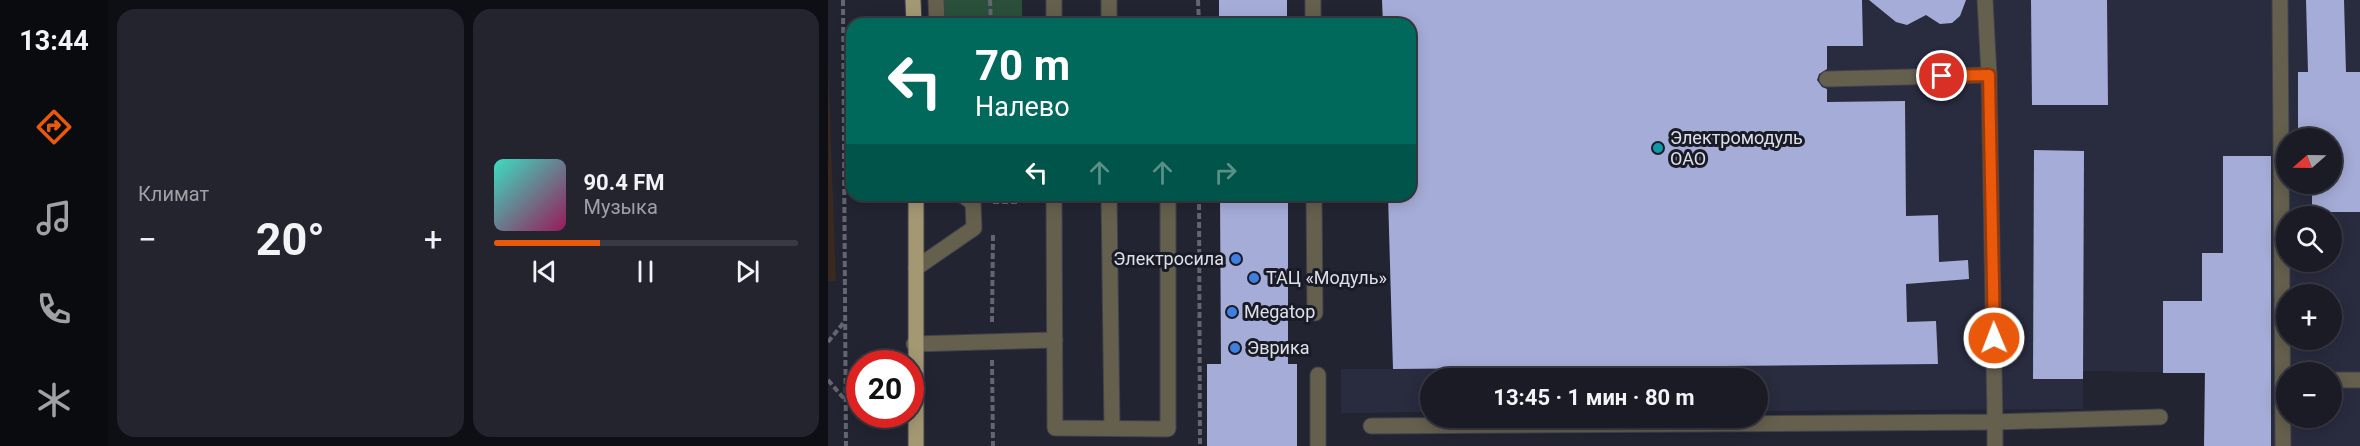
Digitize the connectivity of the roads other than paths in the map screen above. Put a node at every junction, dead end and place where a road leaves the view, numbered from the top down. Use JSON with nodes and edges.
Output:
{"nodes":[{"id":1,"x":913,"y":0,"type":"edge"},
{"id":2,"x":936,"y":0,"type":"edge"},
{"id":3,"x":1054,"y":0,"type":"edge"},
{"id":4,"x":1108,"y":0,"type":"edge"},
{"id":5,"x":1313,"y":0,"type":"edge"},
{"id":6,"x":1985,"y":0,"type":"edge"},
{"id":7,"x":2280,"y":0,"type":"edge"},
{"id":8,"x":914,"y":18,"type":"edge"},
{"id":9,"x":937,"y":18,"type":"edge"},
{"id":10,"x":1054,"y":18,"type":"edge"},
{"id":11,"x":1109,"y":18,"type":"edge"},
{"id":12,"x":1313,"y":18,"type":"edge"},
{"id":13,"x":1989,"y":75,"type":"junction"},
{"id":14,"x":1827,"y":79,"type":"dead end"},
{"id":15,"x":915,"y":201,"type":"edge"},
{"id":16,"x":970,"y":201,"type":"edge"},
{"id":17,"x":1054,"y":201,"type":"edge"},
{"id":18,"x":1109,"y":201,"type":"edge"},
{"id":19,"x":1168,"y":201,"type":"edge"},
{"id":20,"x":1314,"y":201,"type":"edge"},
{"id":21,"x":916,"y":268,"type":"junction"},
{"id":22,"x":1315,"y":313,"type":"dead end"},
{"id":23,"x":1055,"y":340,"type":"junction"},
{"id":24,"x":915,"y":344,"type":"junction"},
{"id":25,"x":2285,"y":362,"type":"edge"},
{"id":26,"x":1318,"y":375,"type":"dead end"},
{"id":27,"x":2342,"y":380,"type":"edge"},
{"id":28,"x":2360,"y":380,"type":"edge"},
{"id":29,"x":2160,"y":417,"type":"dead end"},
{"id":30,"x":1995,"y":422,"type":"junction"},
{"id":31,"x":1371,"y":426,"type":"dead end"},
{"id":32,"x":1112,"y":428,"type":"junction"},
{"id":33,"x":2284,"y":428,"type":"edge"},
{"id":34,"x":916,"y":446,"type":"edge"},
{"id":35,"x":1318,"y":446,"type":"edge"},
{"id":36,"x":1995,"y":446,"type":"edge"},
{"id":37,"x":2283,"y":446,"type":"edge"}],
"edges":[{"from":1,"to":8,"type":"main road"},
{"from":2,"to":9,"type":"lane"},
{"from":3,"to":10,"type":"lane"},
{"from":4,"to":11,"type":"lane"},
{"from":5,"to":12,"type":"lane"},
{"from":6,"to":13,"type":"lane"},
{"from":7,"to":25,"type":"lane"},
{"from":13,"to":14,"type":"lane"},
{"from":13,"to":30,"type":"lane"},
{"from":15,"to":21,"type":"main road"},
{"from":16,"to":21,"type":"lane"},
{"from":17,"to":23,"type":"lane"},
{"from":18,"to":32,"type":"lane"},
{"from":19,"to":32,"type":"lane"},
{"from":20,"to":22,"type":"lane"},
{"from":21,"to":24,"type":"main road"},
{"from":23,"to":24,"type":"lane"},
{"from":23,"to":32,"type":"lane"},
{"from":24,"to":34,"type":"main road"},
{"from":26,"to":35,"type":"lane"},
{"from":27,"to":28,"type":"lane"},
{"from":29,"to":30,"type":"lane"},
{"from":30,"to":31,"type":"lane"},
{"from":30,"to":36,"type":"lane"},
{"from":33,"to":37,"type":"lane"}]}
